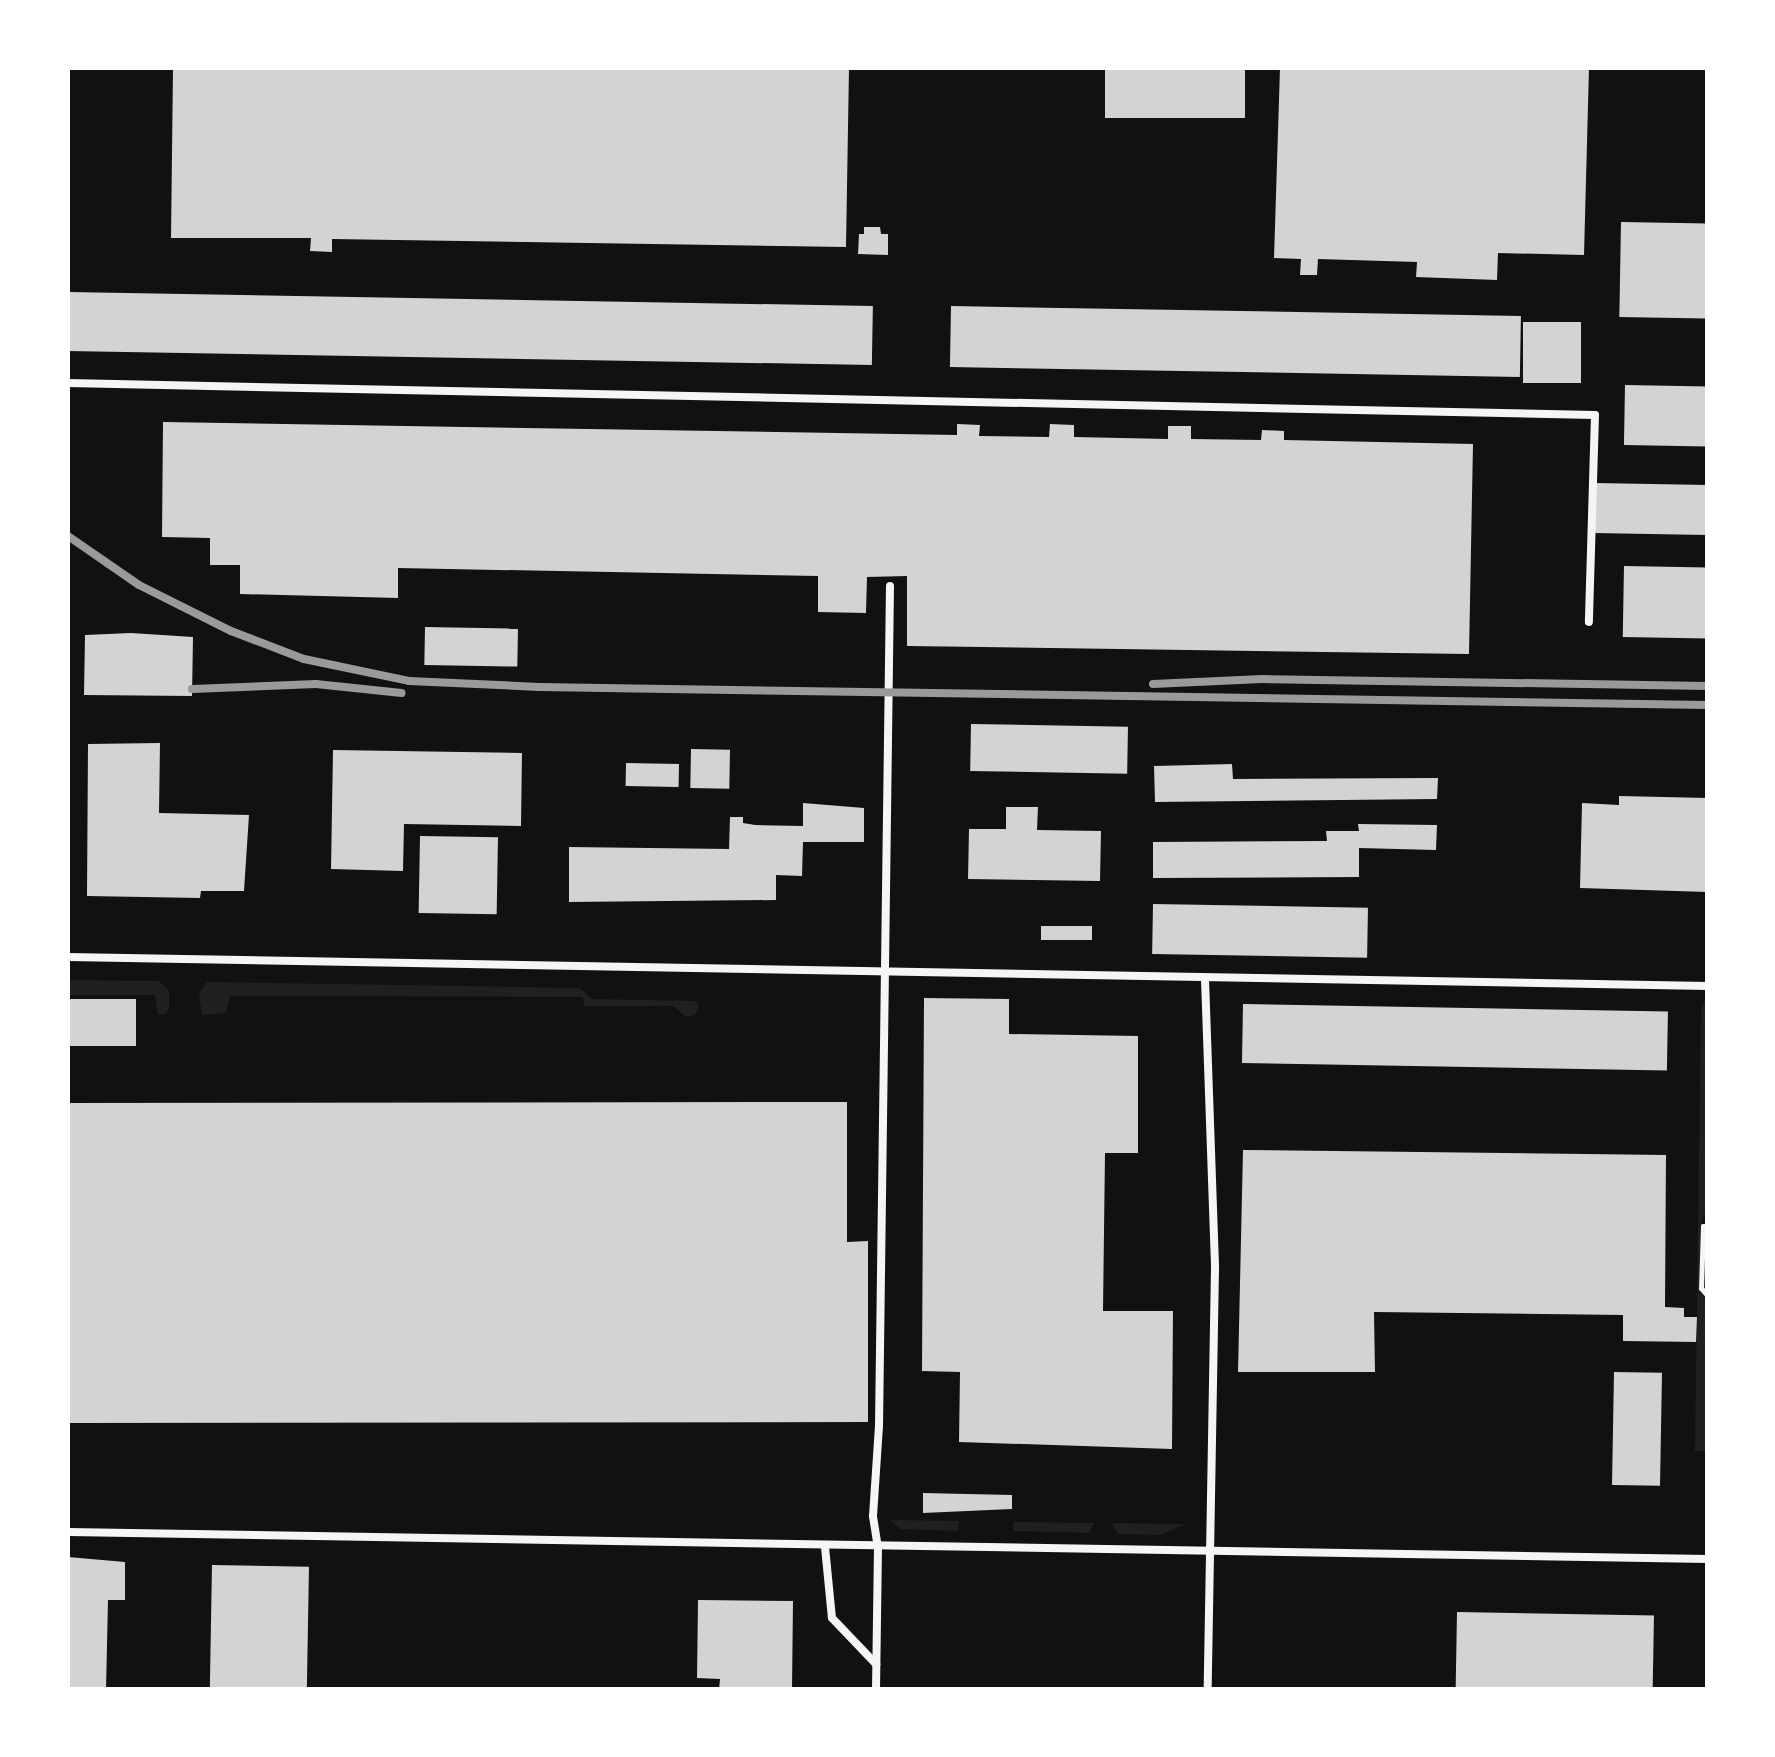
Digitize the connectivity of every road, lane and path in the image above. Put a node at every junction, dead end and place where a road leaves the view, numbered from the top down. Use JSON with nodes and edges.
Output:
{"nodes":[{"id":1,"x":68,"y":384,"type":"edge"},
{"id":2,"x":890,"y":586,"type":"dead end"},
{"id":3,"x":1589,"y":622,"type":"dead end"},
{"id":4,"x":68,"y":957,"type":"edge"},
{"id":5,"x":884,"y":973,"type":"junction"},
{"id":6,"x":1205,"y":979,"type":"junction"},
{"id":7,"x":1708,"y":986,"type":"edge"},
{"id":8,"x":1708,"y":1226,"type":"edge"},
{"id":9,"x":1708,"y":1296,"type":"edge"},
{"id":10,"x":68,"y":1532,"type":"edge"},
{"id":11,"x":826,"y":1547,"type":"junction"},
{"id":12,"x":878,"y":1548,"type":"junction"},
{"id":13,"x":1210,"y":1550,"type":"junction"},
{"id":14,"x":1708,"y":1558,"type":"edge"},
{"id":15,"x":877,"y":1664,"type":"junction"},
{"id":16,"x":876,"y":1690,"type":"edge"},
{"id":17,"x":1208,"y":1690,"type":"edge"}],
"edges":[{"from":1,"to":3,"type":"lane"},
{"from":2,"to":5,"type":"lane"},
{"from":4,"to":5,"type":"lane"},
{"from":5,"to":6,"type":"lane"},
{"from":5,"to":12,"type":"lane"},
{"from":6,"to":7,"type":"lane"},
{"from":6,"to":13,"type":"lane"},
{"from":8,"to":9,"type":"path"},
{"from":10,"to":11,"type":"lane"},
{"from":11,"to":12,"type":"lane"},
{"from":11,"to":15,"type":"lane"},
{"from":12,"to":13,"type":"lane"},
{"from":12,"to":15,"type":"lane"},
{"from":13,"to":14,"type":"lane"},
{"from":13,"to":17,"type":"lane"},
{"from":15,"to":16,"type":"lane"}]}
